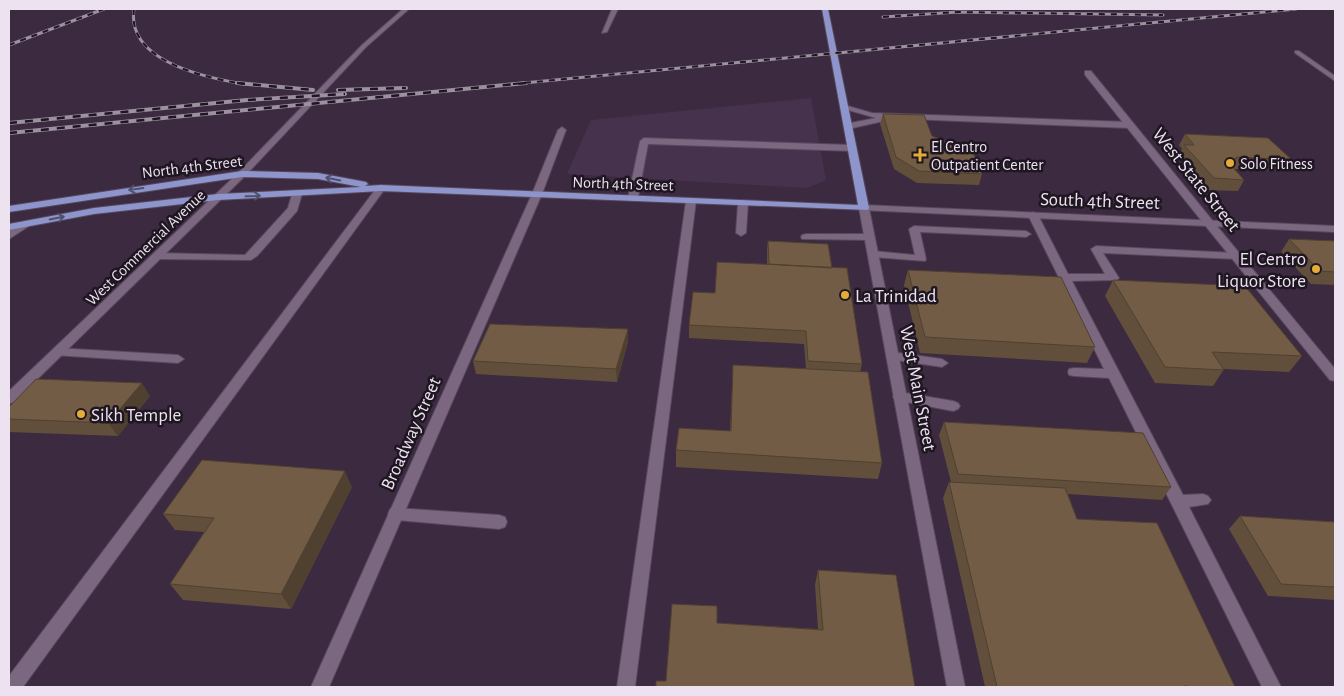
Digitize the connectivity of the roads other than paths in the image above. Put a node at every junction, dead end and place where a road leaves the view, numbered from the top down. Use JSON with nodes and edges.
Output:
{"nodes":[{"id":1,"x":406,"y":9,"type":"edge"},
{"id":2,"x":615,"y":9,"type":"edge"},
{"id":3,"x":825,"y":9,"type":"edge"},
{"id":4,"x":604,"y":32,"type":"dead end"},
{"id":5,"x":1297,"y":52,"type":"dead end"},
{"id":6,"x":1088,"y":73,"type":"dead end"},
{"id":7,"x":1335,"y":79,"type":"edge"},
{"id":8,"x":844,"y":106,"type":"junction"},
{"id":9,"x":848,"y":126,"type":"junction"},
{"id":10,"x":1131,"y":127,"type":"junction"},
{"id":11,"x":562,"y":130,"type":"dead end"},
{"id":12,"x":852,"y":148,"type":"junction"},
{"id":13,"x":242,"y":174,"type":"junction"},
{"id":14,"x":380,"y":188,"type":"junction"},
{"id":15,"x":297,"y":194,"type":"junction"},
{"id":16,"x":537,"y":194,"type":"junction"},
{"id":17,"x":218,"y":197,"type":"junction"},
{"id":18,"x":633,"y":198,"type":"junction"},
{"id":19,"x":691,"y":200,"type":"junction"},
{"id":20,"x":743,"y":203,"type":"junction"},
{"id":21,"x":864,"y":208,"type":"junction"},
{"id":22,"x":9,"y":209,"type":"edge"},
{"id":23,"x":1033,"y":215,"type":"junction"},
{"id":24,"x":1208,"y":222,"type":"junction"},
{"id":25,"x":25,"y":224,"type":"junction"},
{"id":26,"x":9,"y":228,"type":"edge"},
{"id":27,"x":1335,"y":228,"type":"edge"},
{"id":28,"x":741,"y":233,"type":"dead end"},
{"id":29,"x":1026,"y":234,"type":"dead end"},
{"id":30,"x":9,"y":236,"type":"edge"},
{"id":31,"x":806,"y":236,"type":"dead end"},
{"id":32,"x":870,"y":237,"type":"junction"},
{"id":33,"x":873,"y":254,"type":"junction"},
{"id":34,"x":157,"y":256,"type":"junction"},
{"id":35,"x":1236,"y":256,"type":"junction"},
{"id":36,"x":1064,"y":276,"type":"junction"},
{"id":37,"x":57,"y":352,"type":"junction"},
{"id":38,"x":892,"y":356,"type":"junction"},
{"id":39,"x":178,"y":359,"type":"dead end"},
{"id":40,"x":942,"y":363,"type":"dead end"},
{"id":41,"x":1074,"y":372,"type":"dead end"},
{"id":42,"x":1113,"y":374,"type":"junction"},
{"id":43,"x":1335,"y":377,"type":"edge"},
{"id":44,"x":900,"y":397,"type":"junction"},
{"id":45,"x":9,"y":399,"type":"edge"},
{"id":46,"x":953,"y":406,"type":"dead end"},
{"id":47,"x":1203,"y":500,"type":"dead end"},
{"id":48,"x":1178,"y":502,"type":"junction"},
{"id":49,"x":396,"y":514,"type":"junction"},
{"id":50,"x":500,"y":522,"type":"dead end"},
{"id":51,"x":12,"y":687,"type":"edge"},
{"id":52,"x":320,"y":687,"type":"edge"},
{"id":53,"x":626,"y":687,"type":"edge"},
{"id":54,"x":956,"y":687,"type":"edge"},
{"id":55,"x":1272,"y":687,"type":"edge"}],
"edges":[{"from":1,"to":13,"type":"street","name":"West Commercial Avenue"},
{"from":2,"to":4,"type":"street"},
{"from":3,"to":8,"type":"main road","name":"West Main Street"},
{"from":5,"to":7,"type":"street"},
{"from":6,"to":10,"type":"street","name":"West State Street"},
{"from":8,"to":9,"type":"main road","name":"West Main Street"},
{"from":8,"to":10,"type":"street"},
{"from":9,"to":10,"type":"street"},
{"from":9,"to":12,"type":"main road","name":"West Main Street"},
{"from":10,"to":24,"type":"street","name":"West State Street"},
{"from":11,"to":16,"type":"street","name":"Broadway Street"},
{"from":12,"to":18,"type":"street"},
{"from":12,"to":21,"type":"main road","name":"West Main Street"},
{"from":14,"to":13,"type":"main road","name":"North 4th Street","one_way":true},
{"from":13,"to":17,"type":"street","name":"West Commercial Avenue"},
{"from":13,"to":22,"type":"main road","name":"North 4th Street","one_way":true},
{"from":14,"to":15,"type":"main road","name":"North 4th Street"},
{"from":14,"to":16,"type":"main road","name":"North 4th Street"},
{"from":14,"to":51,"type":"street"},
{"from":17,"to":15,"type":"main road","name":"North 4th Street","one_way":true},
{"from":15,"to":34,"type":"street"},
{"from":16,"to":18,"type":"main road","name":"North 4th Street"},
{"from":16,"to":49,"type":"street","name":"Broadway Street"},
{"from":25,"to":17,"type":"main road","name":"North 4th Street","one_way":true},
{"from":17,"to":34,"type":"street","name":"West Commercial Avenue"},
{"from":18,"to":19,"type":"main road","name":"North 4th Street"},
{"from":19,"to":20,"type":"main road","name":"North 4th Street"},
{"from":19,"to":53,"type":"street"},
{"from":20,"to":21,"type":"main road","name":"North 4th Street"},
{"from":20,"to":28,"type":"street"},
{"from":21,"to":23,"type":"street","name":"South 4th Street"},
{"from":21,"to":32,"type":"street","name":"West Main Street"},
{"from":23,"to":24,"type":"street","name":"South 4th Street"},
{"from":23,"to":36,"type":"street"},
{"from":24,"to":27,"type":"street","name":"South 4th Street"},
{"from":24,"to":35,"type":"street","name":"West State Street"},
{"from":25,"to":26,"type":"main road","name":"North 4th Street"},
{"from":25,"to":30,"type":"street"},
{"from":29,"to":33,"type":"street"},
{"from":31,"to":32,"type":"street"},
{"from":32,"to":33,"type":"street","name":"West Main Street"},
{"from":33,"to":38,"type":"street","name":"West Main Street"},
{"from":34,"to":37,"type":"street","name":"West Commercial Avenue"},
{"from":35,"to":36,"type":"street"},
{"from":35,"to":43,"type":"street","name":"West State Street"},
{"from":36,"to":42,"type":"street"},
{"from":37,"to":39,"type":"street"},
{"from":37,"to":45,"type":"street","name":"West Commercial Avenue"},
{"from":38,"to":40,"type":"street"},
{"from":38,"to":44,"type":"street","name":"West Main Street"},
{"from":41,"to":42,"type":"street"},
{"from":42,"to":48,"type":"street"},
{"from":44,"to":46,"type":"street"},
{"from":44,"to":54,"type":"street","name":"West Main Street"},
{"from":47,"to":48,"type":"street"},
{"from":48,"to":55,"type":"street"},
{"from":49,"to":50,"type":"street"},
{"from":49,"to":52,"type":"street","name":"Broadway Street"}]}
